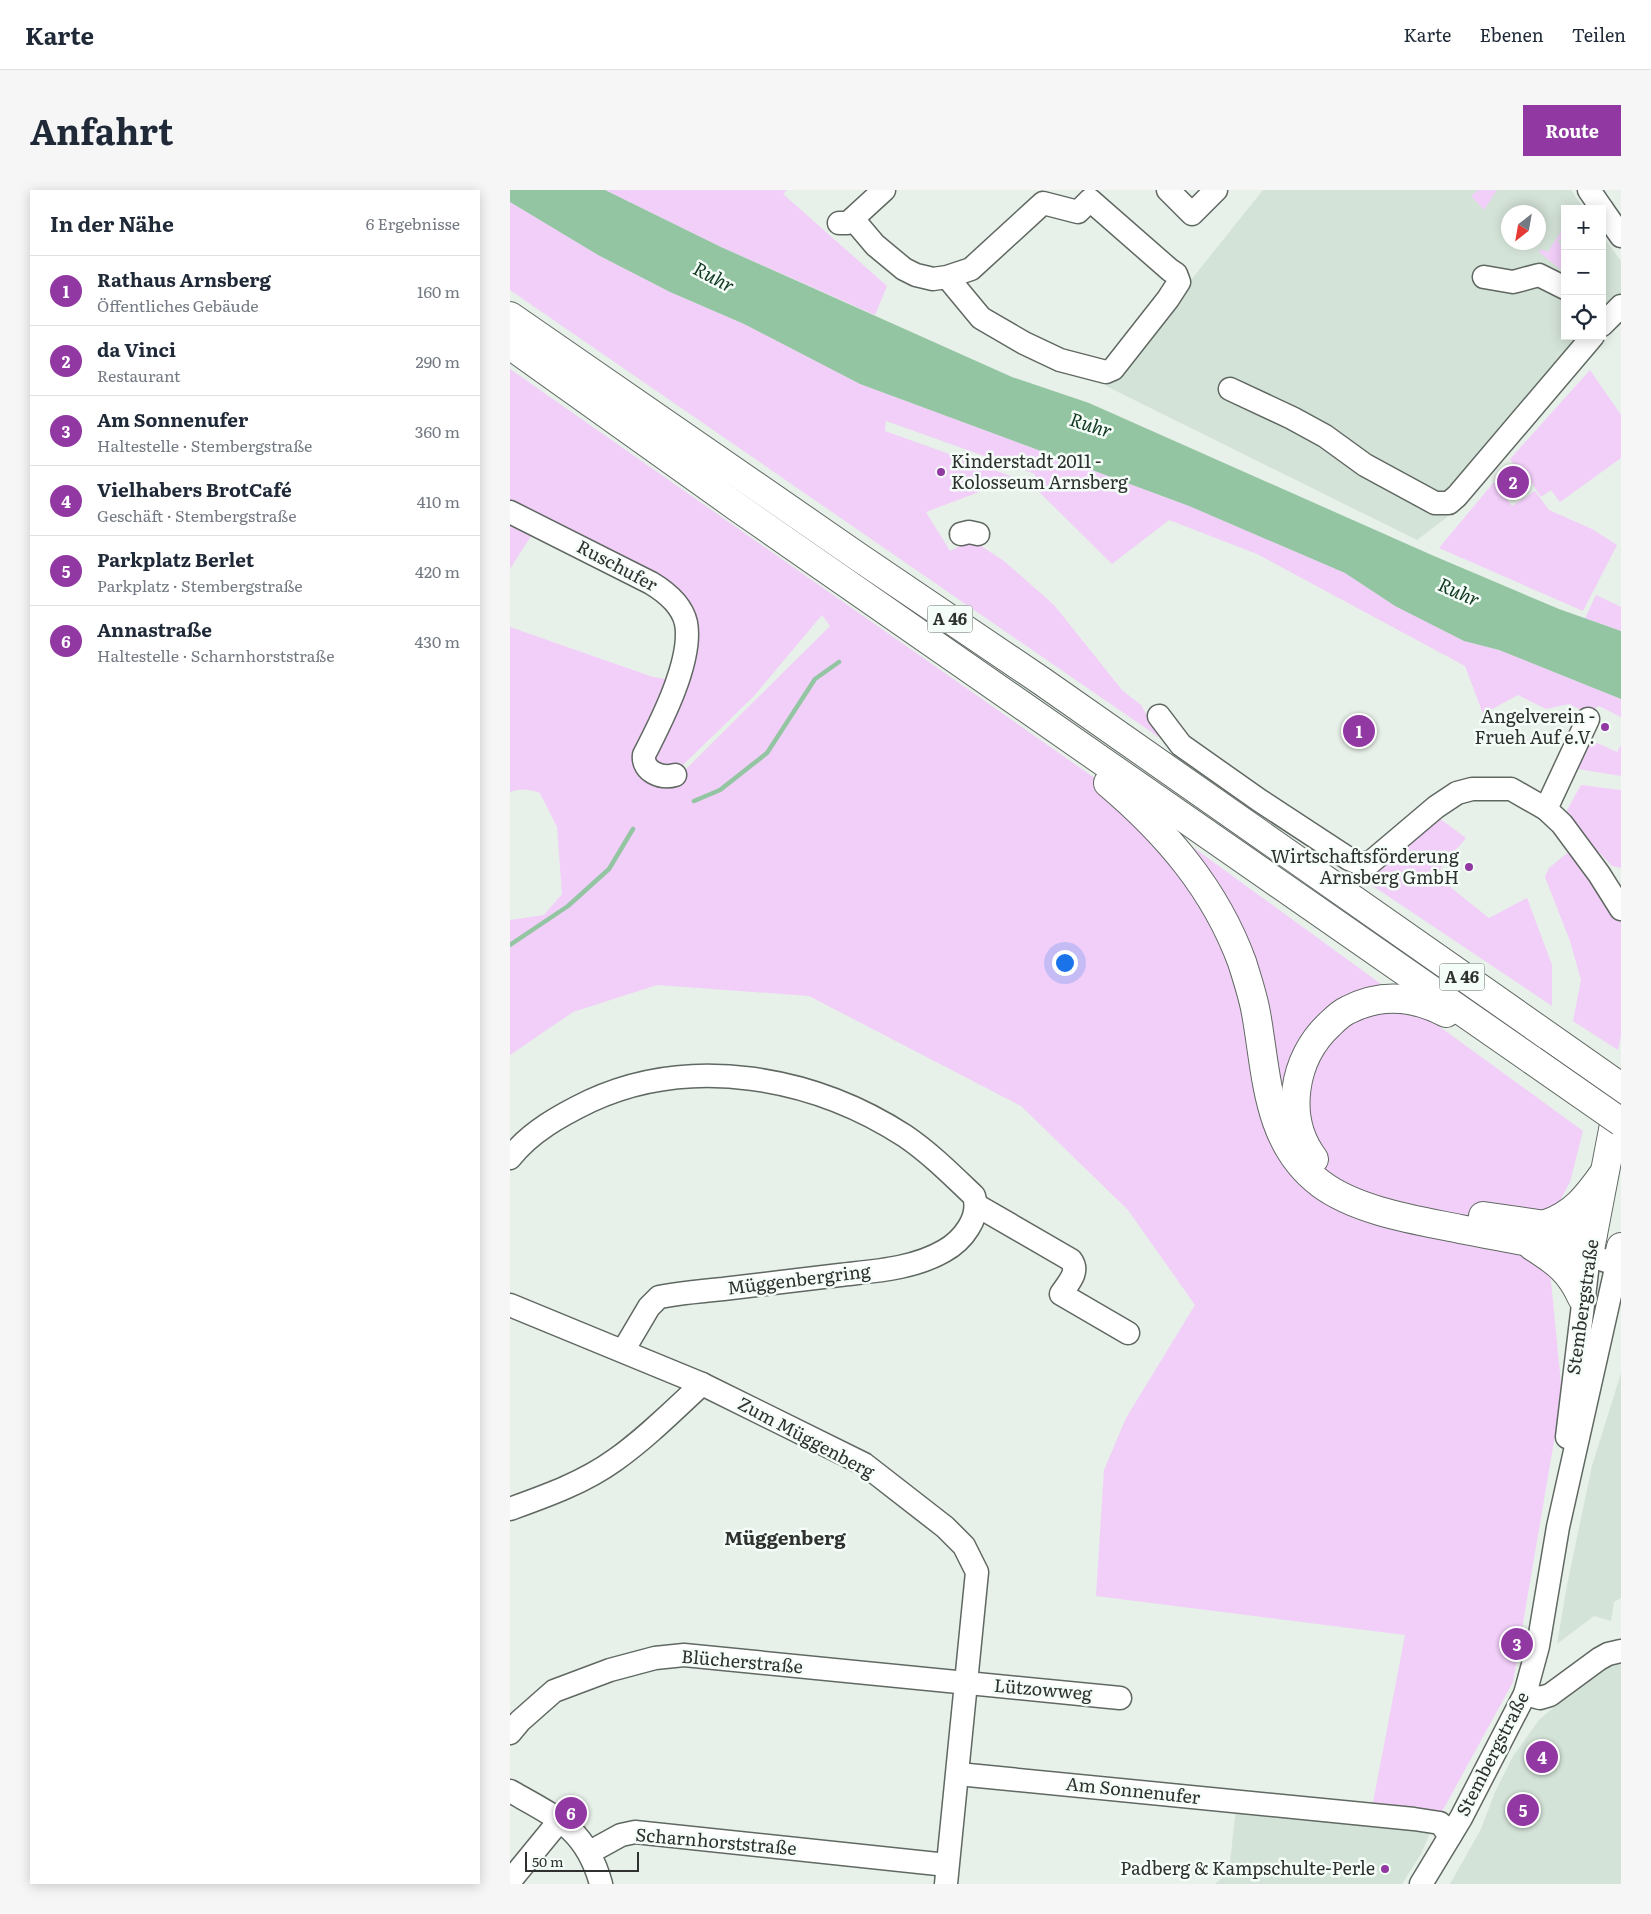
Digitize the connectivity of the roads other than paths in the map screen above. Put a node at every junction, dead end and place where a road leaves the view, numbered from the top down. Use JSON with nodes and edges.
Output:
{"nodes":[{"id":1,"x":884,"y":190,"type":"edge"},
{"id":2,"x":1168,"y":190,"type":"edge"},
{"id":3,"x":1216,"y":190,"type":"edge"},
{"id":4,"x":1589,"y":190,"type":"edge"},
{"id":5,"x":1599,"y":205,"type":"edge"},
{"id":6,"x":1606,"y":215,"type":"edge"},
{"id":7,"x":1621,"y":236,"type":"edge"},
{"id":8,"x":947,"y":277,"type":"junction"},
{"id":9,"x":1484,"y":277,"type":"dead end"},
{"id":10,"x":1561,"y":286,"type":"edge"},
{"id":11,"x":510,"y":316,"type":"edge"},
{"id":12,"x":1589,"y":340,"type":"edge"},
{"id":13,"x":510,"y":345,"type":"edge"},
{"id":14,"x":1230,"y":389,"type":"dead end"},
{"id":15,"x":510,"y":512,"type":"edge"},
{"id":16,"x":1003,"y":692,"type":"junction"},
{"id":17,"x":1159,"y":716,"type":"dead end"},
{"id":18,"x":1588,"y":718,"type":"dead end"},
{"id":19,"x":675,"y":775,"type":"dead end"},
{"id":20,"x":1546,"y":809,"type":"junction"},
{"id":21,"x":1614,"y":883,"type":"edge"},
{"id":22,"x":1621,"y":909,"type":"edge"},
{"id":23,"x":1528,"y":1058,"type":"junction"},
{"id":24,"x":1621,"y":1087,"type":"edge"},
{"id":25,"x":1621,"y":1122,"type":"edge"},
{"id":26,"x":510,"y":1158,"type":"edge"},
{"id":27,"x":1604,"y":1173,"type":"junction"},
{"id":28,"x":976,"y":1205,"type":"junction"},
{"id":29,"x":1546,"y":1224,"type":"junction"},
{"id":30,"x":1525,"y":1242,"type":"junction"},
{"id":31,"x":1591,"y":1245,"type":"junction"},
{"id":32,"x":1620,"y":1255,"type":"edge"},
{"id":33,"x":1582,"y":1298,"type":"junction"},
{"id":34,"x":511,"y":1307,"type":"edge"},
{"id":35,"x":1621,"y":1315,"type":"edge"},
{"id":36,"x":1128,"y":1332,"type":"dead end"},
{"id":37,"x":1600,"y":1339,"type":"junction"},
{"id":38,"x":623,"y":1351,"type":"junction"},
{"id":39,"x":702,"y":1384,"type":"junction"},
{"id":40,"x":510,"y":1509,"type":"edge"},
{"id":41,"x":1558,"y":1527,"type":"junction"},
{"id":42,"x":1621,"y":1651,"type":"edge"},
{"id":43,"x":966,"y":1683,"type":"junction"},
{"id":44,"x":1525,"y":1694,"type":"junction"},
{"id":45,"x":1120,"y":1698,"type":"dead end"},
{"id":46,"x":510,"y":1733,"type":"edge"},
{"id":47,"x":958,"y":1774,"type":"junction"},
{"id":48,"x":510,"y":1791,"type":"edge"},
{"id":49,"x":560,"y":1820,"type":"junction"},
{"id":50,"x":1450,"y":1836,"type":"junction"},
{"id":51,"x":590,"y":1852,"type":"junction"},
{"id":52,"x":947,"y":1875,"type":"edge"},
{"id":53,"x":510,"y":1881,"type":"edge"},
{"id":54,"x":601,"y":1884,"type":"edge"},
{"id":55,"x":1421,"y":1884,"type":"edge"}],
"edges":[{"from":1,"to":8,"type":"street"},
{"from":2,"to":3,"type":"street"},
{"from":4,"to":5,"type":"street"},
{"from":6,"to":7,"type":"street"},
{"from":8,"to":8,"type":"street"},
{"from":9,"to":10,"type":"street"},
{"from":11,"to":24,"type":"main road","number":"A 46"},
{"from":12,"to":14,"type":"street"},
{"from":13,"to":16,"type":"main road","number":"A 46"},
{"from":15,"to":19,"type":"street","name":"Ruschufer"},
{"from":16,"to":23,"type":"main road","number":"A 46"},
{"from":16,"to":30,"type":"main road"},
{"from":17,"to":20,"type":"street"},
{"from":18,"to":20,"type":"street"},
{"from":20,"to":21,"type":"street"},
{"from":21,"to":22,"type":"street"},
{"from":23,"to":25,"type":"main road","number":"A 46","bridge":true},
{"from":23,"to":29,"type":"main road"},
{"from":24,"to":27,"type":"main road","name":"Stembergstraße"},
{"from":26,"to":28,"type":"street"},
{"from":27,"to":29,"type":"main road"},
{"from":27,"to":31,"type":"main road","name":"Stembergstraße"},
{"from":28,"to":36,"type":"street"},
{"from":28,"to":38,"type":"street","name":"Müggenbergring"},
{"from":29,"to":31,"type":"main road"},
{"from":30,"to":31,"type":"main road"},
{"from":30,"to":33,"type":"main road"},
{"from":31,"to":32,"type":"street"},
{"from":31,"to":33,"type":"street","name":"Stembergstraße"},
{"from":32,"to":37,"type":"street","name":"Stembergstraße"},
{"from":33,"to":41,"type":"street","name":"Stembergstraße"},
{"from":34,"to":38,"type":"street","name":"Zum Müggenberg"},
{"from":35,"to":37,"type":"street"},
{"from":37,"to":41,"type":"street","name":"Stembergstraße"},
{"from":38,"to":39,"type":"street","name":"Zum Müggenberg"},
{"from":39,"to":40,"type":"street"},
{"from":39,"to":43,"type":"street","name":"Zum Müggenberg"},
{"from":41,"to":44,"type":"street","name":"Stembergstraße"},
{"from":42,"to":44,"type":"street"},
{"from":43,"to":45,"type":"street","name":"Lützowweg"},
{"from":43,"to":46,"type":"street","name":"Blücherstraße"},
{"from":43,"to":47,"type":"street","name":"Zum Müggenberg"},
{"from":44,"to":50,"type":"street","name":"Stembergstraße"},
{"from":47,"to":50,"type":"street","name":"Am Sonnenufer"},
{"from":47,"to":52,"type":"street","name":"Zum Müggenberg"},
{"from":48,"to":49,"type":"street"},
{"from":49,"to":51,"type":"street"},
{"from":49,"to":53,"type":"street"},
{"from":50,"to":55,"type":"street","name":"Stembergstraße"},
{"from":51,"to":52,"type":"street","name":"Scharnhorststraße"},
{"from":51,"to":54,"type":"street"}]}
